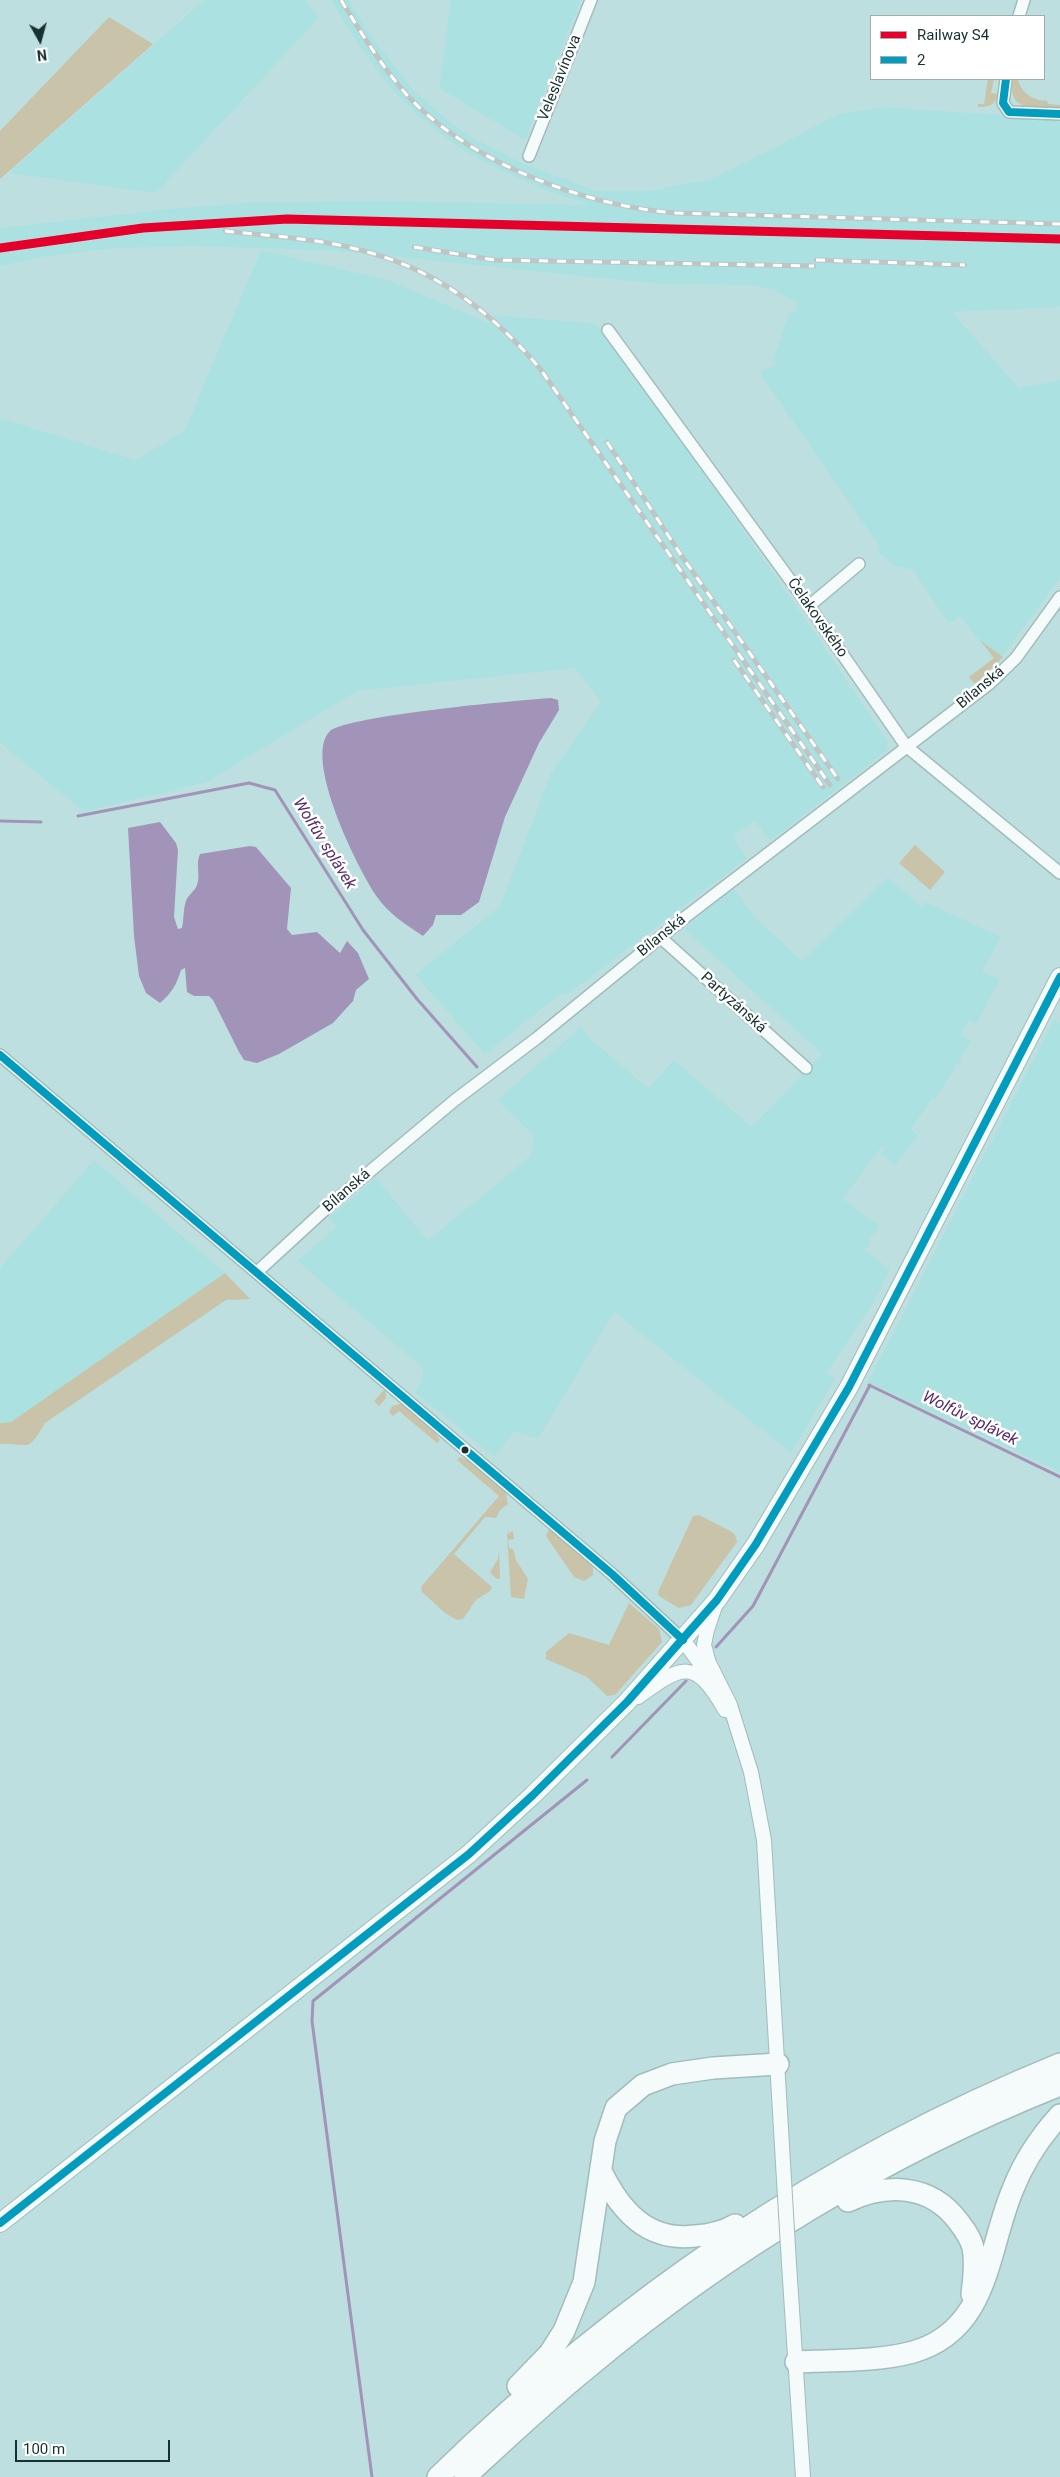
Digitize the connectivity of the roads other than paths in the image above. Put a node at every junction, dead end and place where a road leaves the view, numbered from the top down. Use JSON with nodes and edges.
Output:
{"nodes":[{"id":1,"x":591,"y":0,"type":"edge"},
{"id":2,"x":1024,"y":0,"type":"edge"},
{"id":3,"x":1019,"y":15,"type":"edge"},
{"id":4,"x":1006,"y":80,"type":"edge"},
{"id":5,"x":1060,"y":114,"type":"edge"},
{"id":6,"x":529,"y":156,"type":"dead end"},
{"id":7,"x":608,"y":330,"type":"dead end"},
{"id":8,"x":859,"y":564,"type":"dead end"},
{"id":9,"x":1060,"y":597,"type":"edge"},
{"id":10,"x":809,"y":606,"type":"junction"},
{"id":11,"x":906,"y":746,"type":"junction"},
{"id":12,"x":1060,"y":873,"type":"edge"},
{"id":13,"x":660,"y":937,"type":"junction"},
{"id":14,"x":1060,"y":977,"type":"edge"},
{"id":15,"x":0,"y":1055,"type":"edge"},
{"id":16,"x":806,"y":1068,"type":"dead end"},
{"id":17,"x":257,"y":1272,"type":"junction"},
{"id":18,"x":718,"y":1600,"type":"junction"},
{"id":19,"x":682,"y":1640,"type":"junction"},
{"id":20,"x":615,"y":1714,"type":"junction"},
{"id":21,"x":736,"y":1728,"type":"junction"},
{"id":22,"x":778,"y":2064,"type":"junction"},
{"id":23,"x":1060,"y":2064,"type":"edge"},
{"id":24,"x":1060,"y":2085,"type":"edge"},
{"id":25,"x":1060,"y":2116,"type":"edge"},
{"id":26,"x":601,"y":2171,"type":"junction"},
{"id":27,"x":811,"y":2187,"type":"junction"},
{"id":28,"x":0,"y":2223,"type":"edge"},
{"id":29,"x":770,"y":2235,"type":"junction"},
{"id":30,"x":969,"y":2311,"type":"junction"},
{"id":31,"x":796,"y":2362,"type":"junction"},
{"id":32,"x":452,"y":2472,"type":"edge"},
{"id":33,"x":803,"y":2477,"type":"edge"}],
"edges":[{"from":1,"to":6,"type":"street","name":"Veleslavínova"},
{"from":2,"to":3,"type":"street"},
{"from":4,"to":5,"type":"street"},
{"from":7,"to":10,"type":"street","name":"Čelakovského"},
{"from":8,"to":10,"type":"street"},
{"from":9,"to":11,"type":"street","name":"Bílanská"},
{"from":10,"to":11,"type":"street","name":"Čelakovského"},
{"from":11,"to":12,"type":"street","name":"Čelakovského"},
{"from":11,"to":13,"type":"street","name":"Bílanská"},
{"from":13,"to":16,"type":"street","name":"Partyzánská"},
{"from":13,"to":17,"type":"street","name":"Bílanská"},
{"from":14,"to":18,"type":"main road"},
{"from":15,"to":17,"type":"street"},
{"from":17,"to":19,"type":"street"},
{"from":18,"to":19,"type":"main road"},
{"from":18,"to":21,"type":"street"},
{"from":19,"to":20,"type":"main road"},
{"from":19,"to":21,"type":"street"},
{"from":20,"to":21,"type":"street"},
{"from":20,"to":28,"type":"main road"},
{"from":21,"to":22,"type":"street"},
{"from":22,"to":26,"type":"highway"},
{"from":22,"to":31,"type":"street","bridge":true},
{"from":23,"to":27,"type":"highway"},
{"from":24,"to":29,"type":"highway"},
{"from":25,"to":30,"type":"highway"},
{"from":26,"to":27,"type":"highway"},
{"from":26,"to":32,"type":"highway"},
{"from":27,"to":32,"type":"highway"},
{"from":29,"to":30,"type":"highway"},
{"from":29,"to":32,"type":"highway"},
{"from":30,"to":31,"type":"highway"},
{"from":31,"to":33,"type":"street"}]}
